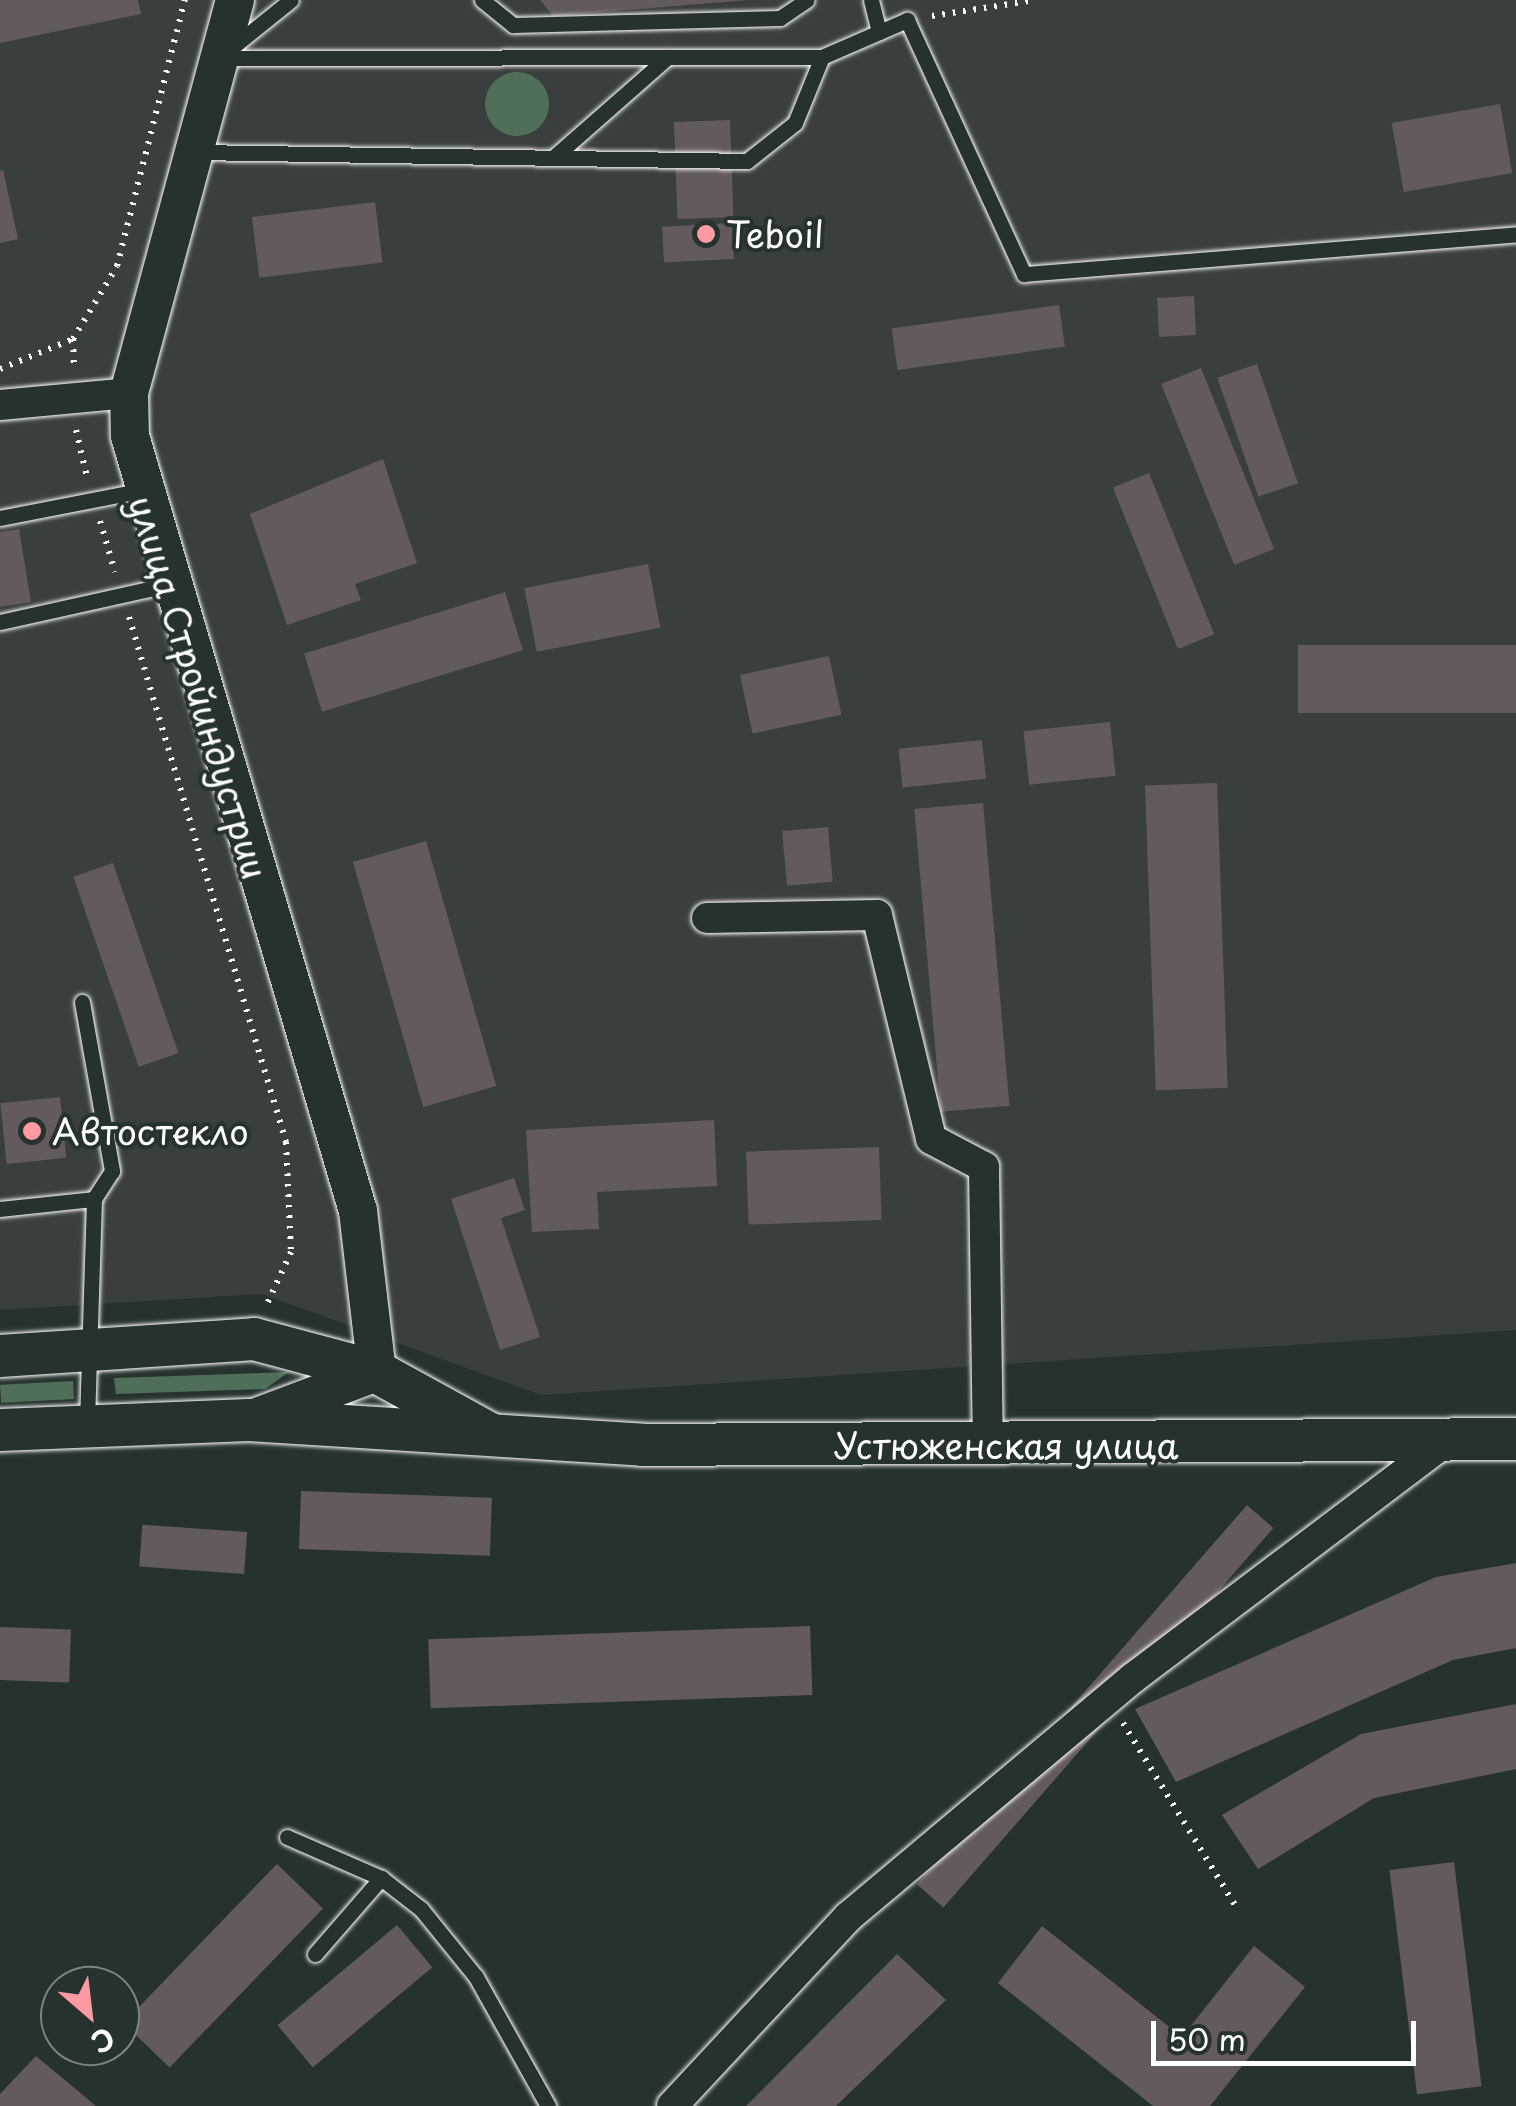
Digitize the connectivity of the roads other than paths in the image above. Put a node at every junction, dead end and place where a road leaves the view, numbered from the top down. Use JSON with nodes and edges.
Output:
{"nodes":[{"id":1,"x":234,"y":0,"type":"edge"},
{"id":2,"x":292,"y":0,"type":"edge"},
{"id":3,"x":482,"y":0,"type":"edge"},
{"id":4,"x":807,"y":0,"type":"edge"},
{"id":5,"x":870,"y":0,"type":"edge"},
{"id":6,"x":880,"y":32,"type":"junction"},
{"id":7,"x":668,"y":57,"type":"junction"},
{"id":8,"x":822,"y":57,"type":"junction"},
{"id":9,"x":220,"y":58,"type":"junction"},
{"id":10,"x":196,"y":152,"type":"junction"},
{"id":11,"x":554,"y":156,"type":"junction"},
{"id":12,"x":1516,"y":234,"type":"edge"},
{"id":13,"x":130,"y":393,"type":"junction"},
{"id":14,"x":0,"y":406,"type":"edge"},
{"id":15,"x":139,"y":490,"type":"junction"},
{"id":16,"x":0,"y":518,"type":"edge"},
{"id":17,"x":167,"y":585,"type":"junction"},
{"id":18,"x":0,"y":622,"type":"edge"},
{"id":19,"x":707,"y":918,"type":"dead end"},
{"id":20,"x":82,"y":1002,"type":"dead end"},
{"id":21,"x":94,"y":1200,"type":"junction"},
{"id":22,"x":0,"y":1209,"type":"edge"},
{"id":23,"x":88,"y":1351,"type":"junction"},
{"id":24,"x":0,"y":1356,"type":"edge"},
{"id":25,"x":378,"y":1372,"type":"junction"},
{"id":26,"x":249,"y":1420,"type":"junction"},
{"id":27,"x":88,"y":1426,"type":"junction"},
{"id":28,"x":0,"y":1430,"type":"edge"},
{"id":29,"x":497,"y":1438,"type":"junction"},
{"id":30,"x":1516,"y":1439,"type":"edge"},
{"id":31,"x":988,"y":1445,"type":"junction"},
{"id":32,"x":1442,"y":1446,"type":"junction"},
{"id":33,"x":287,"y":1836,"type":"dead end"},
{"id":34,"x":381,"y":1878,"type":"junction"},
{"id":35,"x":315,"y":1954,"type":"dead end"},
{"id":36,"x":548,"y":2106,"type":"edge"},
{"id":37,"x":672,"y":2106,"type":"edge"}],
"edges":[{"from":1,"to":9,"type":"street","name":"улица Стройиндустрии"},
{"from":2,"to":9,"type":"lane"},
{"from":3,"to":4,"type":"lane"},
{"from":5,"to":6,"type":"lane"},
{"from":6,"to":8,"type":"lane"},
{"from":6,"to":12,"type":"lane"},
{"from":7,"to":8,"type":"lane"},
{"from":7,"to":9,"type":"lane"},
{"from":7,"to":11,"type":"lane"},
{"from":8,"to":11,"type":"lane"},
{"from":9,"to":10,"type":"street","name":"улица Стройиндустрии"},
{"from":10,"to":11,"type":"lane"},
{"from":10,"to":13,"type":"street","name":"улица Стройиндустрии"},
{"from":13,"to":14,"type":"street"},
{"from":13,"to":15,"type":"street","name":"улица Стройиндустрии"},
{"from":15,"to":16,"type":"lane"},
{"from":15,"to":17,"type":"street","name":"улица Стройиндустрии"},
{"from":17,"to":18,"type":"lane"},
{"from":17,"to":25,"type":"street","name":"улица Стройиндустрии"},
{"from":19,"to":31,"type":"street"},
{"from":20,"to":21,"type":"lane"},
{"from":21,"to":22,"type":"lane"},
{"from":21,"to":23,"type":"lane"},
{"from":23,"to":24,"type":"main road","name":"Устюженская улица"},
{"from":23,"to":25,"type":"main road","name":"Устюженская улица"},
{"from":23,"to":27,"type":"lane"},
{"from":25,"to":26,"type":"street","name":"Устюженская улица"},
{"from":25,"to":29,"type":"main road","name":"Устюженская улица"},
{"from":26,"to":27,"type":"main road","name":"Устюженская улица"},
{"from":26,"to":29,"type":"main road","name":"Устюженская улица"},
{"from":27,"to":28,"type":"main road","name":"Устюженская улица"},
{"from":29,"to":31,"type":"main road","name":"Устюженская улица"},
{"from":30,"to":32,"type":"main road","name":"Устюженская улица"},
{"from":31,"to":32,"type":"main road","name":"Устюженская улица"},
{"from":32,"to":37,"type":"street"},
{"from":33,"to":34,"type":"lane"},
{"from":34,"to":35,"type":"lane"},
{"from":34,"to":36,"type":"lane"}]}
